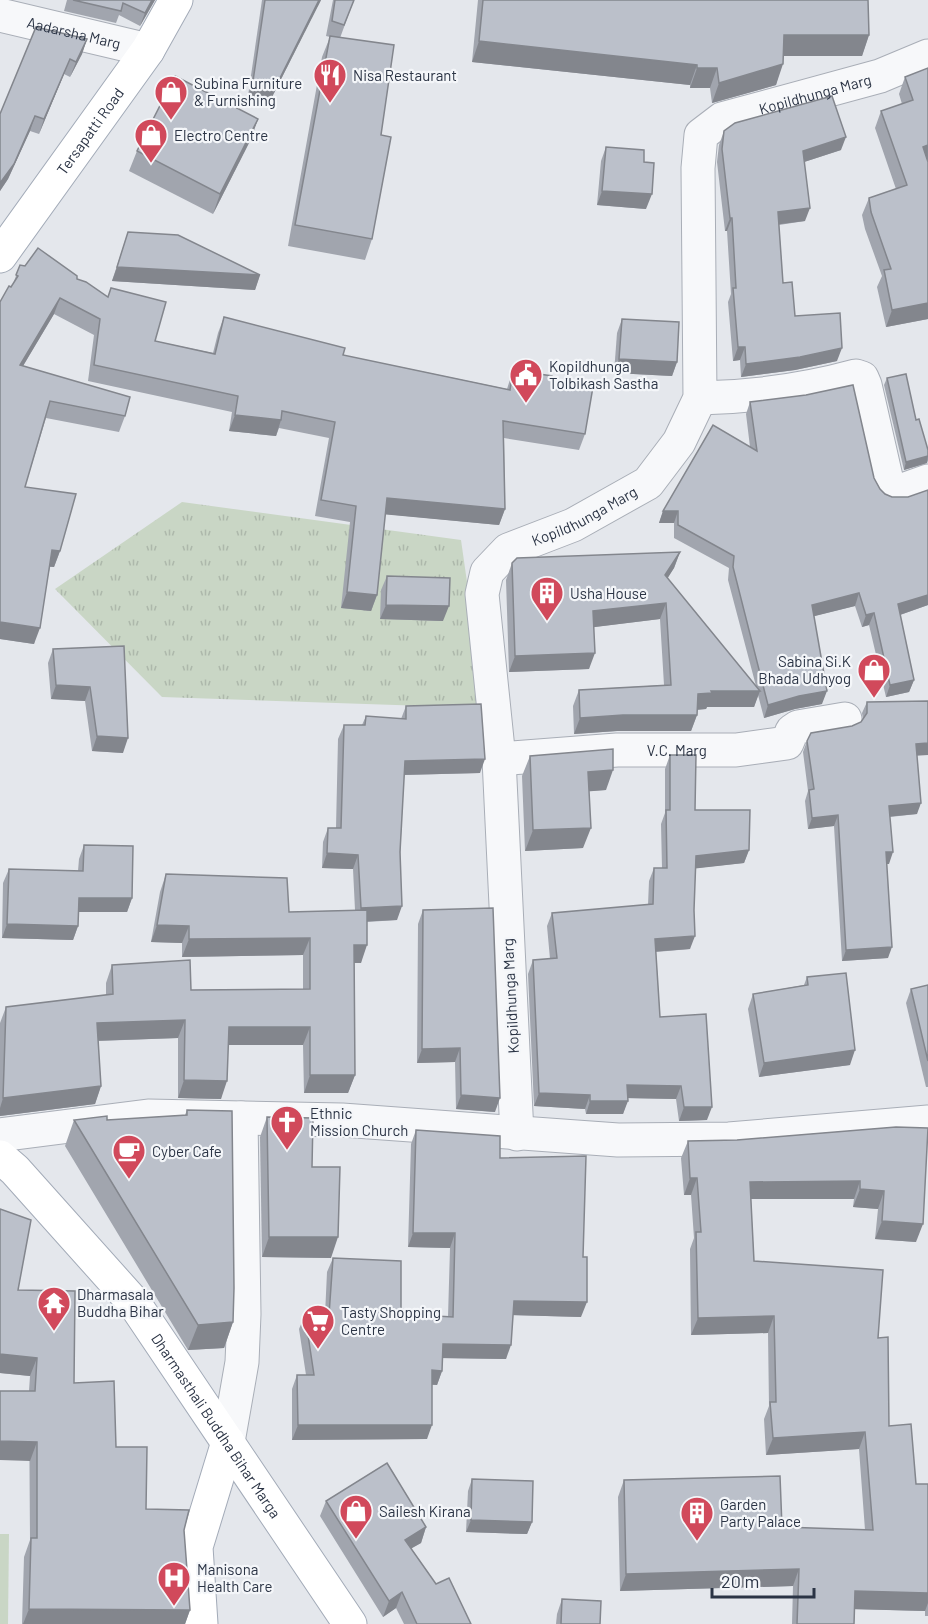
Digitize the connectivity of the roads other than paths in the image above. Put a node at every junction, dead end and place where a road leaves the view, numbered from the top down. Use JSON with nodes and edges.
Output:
{"nodes":[{"id":1,"x":176,"y":0,"type":"edge"},
{"id":2,"x":0,"y":15,"type":"edge"},
{"id":3,"x":148,"y":50,"type":"junction"},
{"id":4,"x":928,"y":56,"type":"edge"},
{"id":5,"x":0,"y":256,"type":"edge"},
{"id":6,"x":700,"y":398,"type":"junction"},
{"id":7,"x":928,"y":481,"type":"edge"},
{"id":8,"x":845,"y":719,"type":"dead end"},
{"id":9,"x":499,"y":759,"type":"junction"},
{"id":10,"x":241,"y":1118,"type":"junction"},
{"id":11,"x":928,"y":1122,"type":"edge"},
{"id":12,"x":517,"y":1134,"type":"junction"},
{"id":13,"x":0,"y":1135,"type":"edge"},
{"id":14,"x":0,"y":1157,"type":"edge"},
{"id":15,"x":228,"y":1442,"type":"junction"},
{"id":16,"x":201,"y":1624,"type":"edge"},
{"id":17,"x":350,"y":1624,"type":"edge"}],
"edges":[{"from":1,"to":3,"type":"main road","name":"Tersapatti Road"},
{"from":2,"to":3,"type":"street","name":"Aadarsha Marg"},
{"from":3,"to":5,"type":"main road","name":"Tersapatti Road"},
{"from":4,"to":6,"type":"street","name":"Kopildhunga Marg"},
{"from":6,"to":7,"type":"street"},
{"from":6,"to":9,"type":"street","name":"Kopildhunga Marg"},
{"from":8,"to":9,"type":"street","name":"V.C. Marg"},
{"from":9,"to":12,"type":"street","name":"Kopildhunga Marg"},
{"from":10,"to":12,"type":"street"},
{"from":10,"to":13,"type":"street"},
{"from":10,"to":15,"type":"street"},
{"from":11,"to":12,"type":"street"},
{"from":14,"to":15,"type":"main road","name":"Dharmasthali Buddha Bihar Marga"},
{"from":15,"to":16,"type":"main road"},
{"from":15,"to":17,"type":"main road","name":"Dharmasthali Buddha Bihar Marga"}]}
